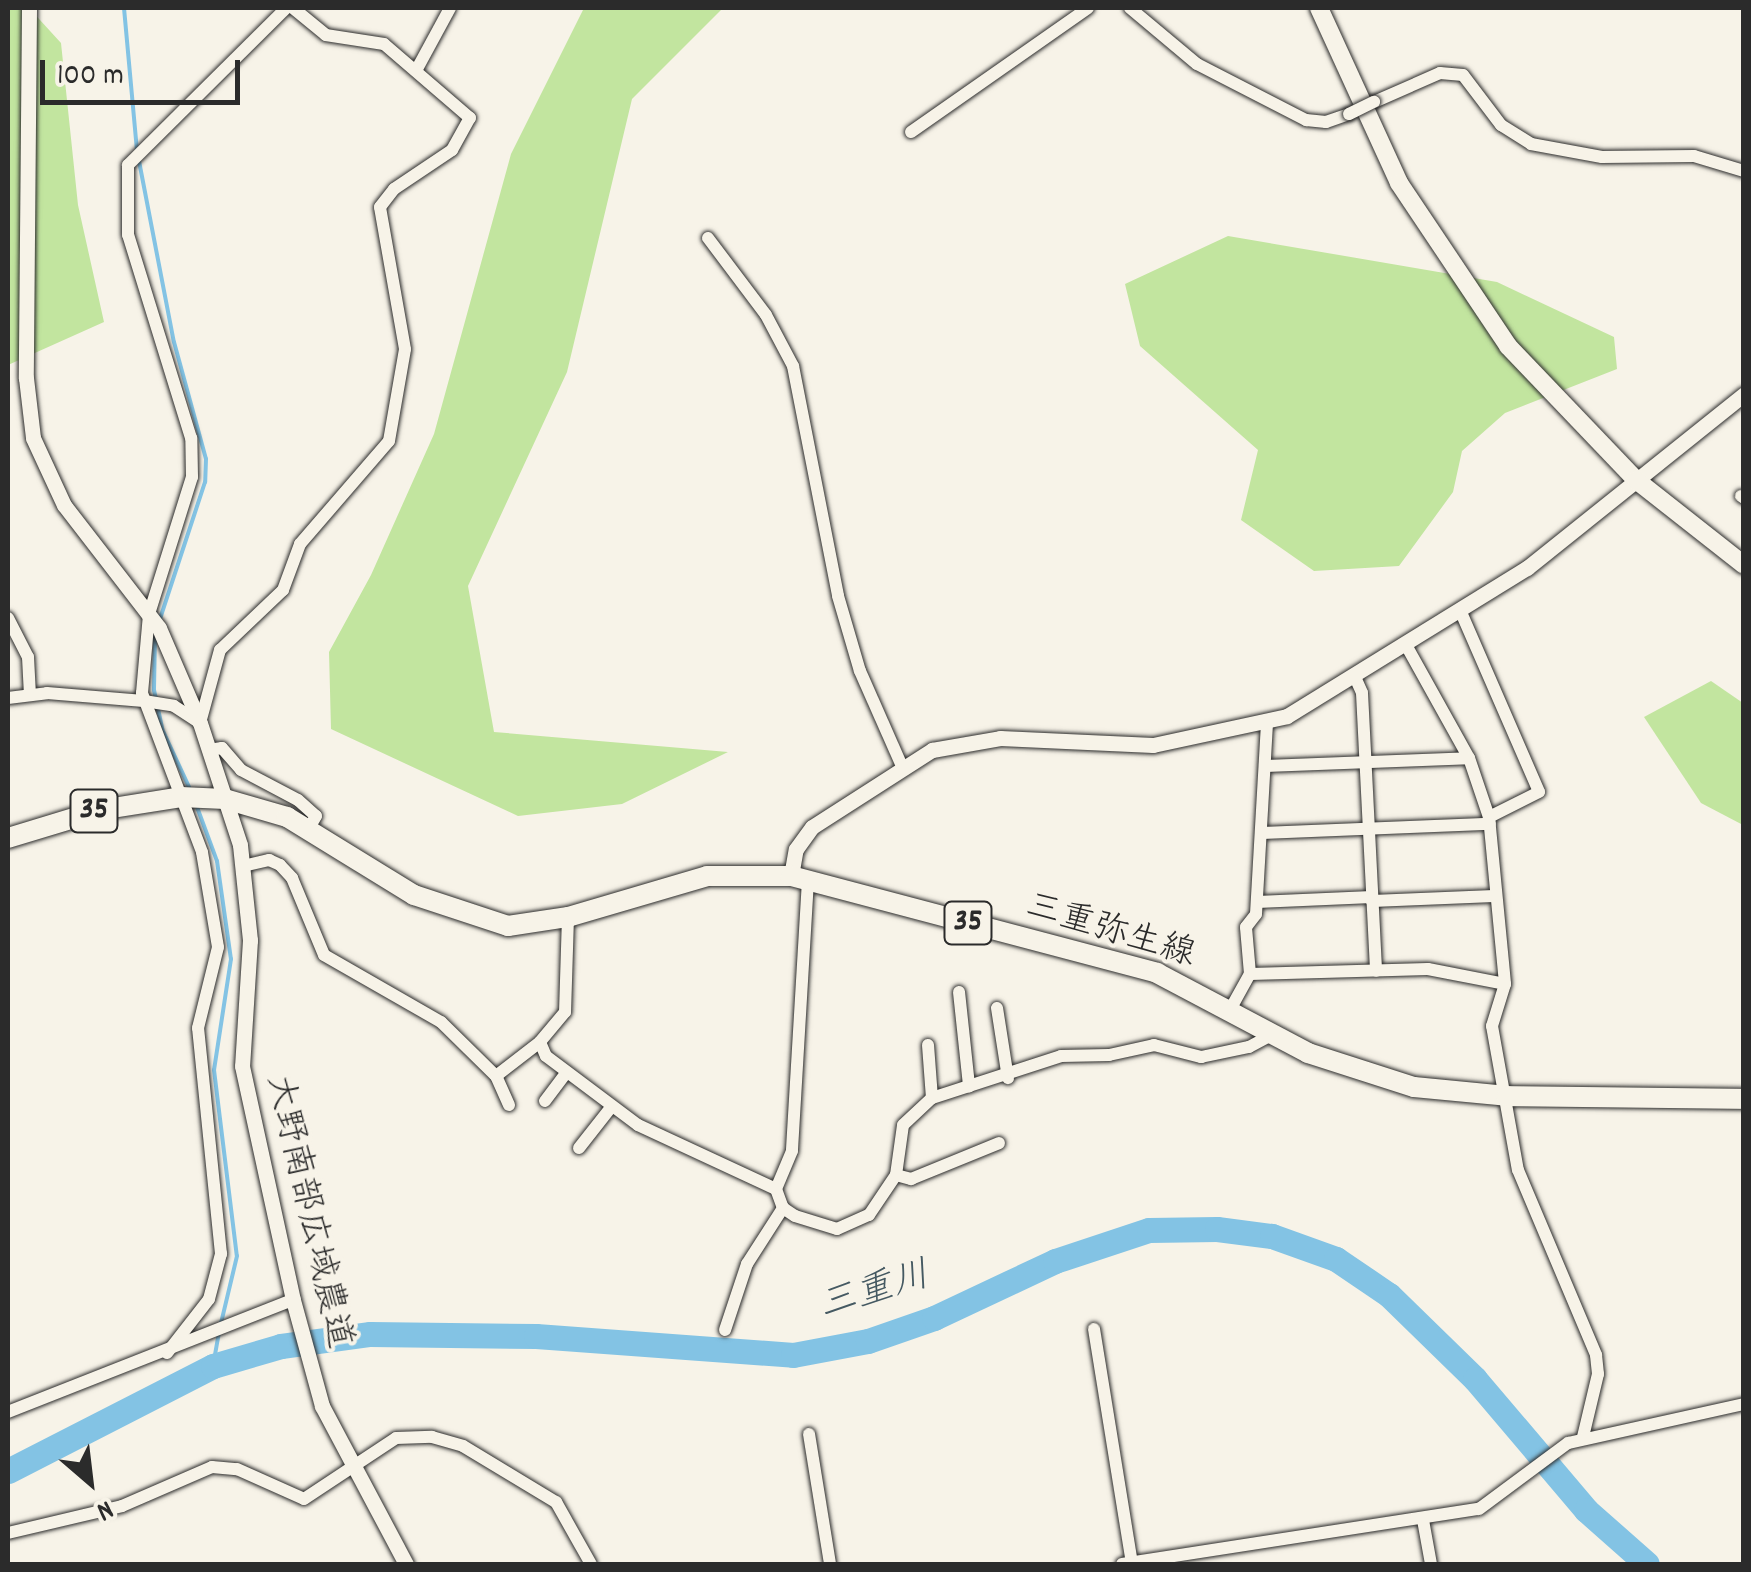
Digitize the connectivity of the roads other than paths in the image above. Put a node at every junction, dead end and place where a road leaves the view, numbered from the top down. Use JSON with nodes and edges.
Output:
{"nodes":[{"id":1,"x":28,"y":8,"type":"edge"},
{"id":2,"x":289,"y":8,"type":"edge"},
{"id":3,"x":450,"y":8,"type":"edge"},
{"id":4,"x":1088,"y":8,"type":"edge"},
{"id":5,"x":1130,"y":8,"type":"edge"},
{"id":6,"x":1319,"y":8,"type":"edge"},
{"id":7,"x":418,"y":68,"type":"junction"},
{"id":8,"x":912,"y":132,"type":"dead end"},
{"id":9,"x":1744,"y":171,"type":"edge"},
{"id":10,"x":708,"y":238,"type":"dead end"},
{"id":11,"x":1744,"y":394,"type":"edge"},
{"id":12,"x":1636,"y":480,"type":"junction"},
{"id":13,"x":1744,"y":565,"type":"edge"},
{"id":14,"x":1460,"y":610,"type":"junction"},
{"id":15,"x":149,"y":614,"type":"junction"},
{"id":16,"x":8,"y":618,"type":"edge"},
{"id":17,"x":1406,"y":646,"type":"junction"},
{"id":18,"x":1356,"y":676,"type":"junction"},
{"id":19,"x":30,"y":694,"type":"junction"},
{"id":20,"x":8,"y":698,"type":"edge"},
{"id":21,"x":146,"y":701,"type":"junction"},
{"id":22,"x":200,"y":722,"type":"junction"},
{"id":23,"x":1267,"y":724,"type":"junction"},
{"id":24,"x":209,"y":750,"type":"junction"},
{"id":25,"x":1468,"y":758,"type":"junction"},
{"id":26,"x":1366,"y":761,"type":"junction"},
{"id":27,"x":901,"y":764,"type":"junction"},
{"id":28,"x":1265,"y":766,"type":"junction"},
{"id":29,"x":189,"y":797,"type":"junction"},
{"id":30,"x":225,"y":799,"type":"junction"},
{"id":31,"x":1490,"y":820,"type":"junction"},
{"id":32,"x":1369,"y":829,"type":"junction"},
{"id":33,"x":308,"y":830,"type":"junction"},
{"id":34,"x":1262,"y":833,"type":"junction"},
{"id":35,"x":8,"y":838,"type":"edge"},
{"id":36,"x":243,"y":866,"type":"junction"},
{"id":37,"x":799,"y":878,"type":"junction"},
{"id":38,"x":1494,"y":896,"type":"junction"},
{"id":39,"x":1372,"y":900,"type":"junction"},
{"id":40,"x":1258,"y":902,"type":"junction"},
{"id":41,"x":568,"y":917,"type":"junction"},
{"id":42,"x":1376,"y":971,"type":"junction"},
{"id":43,"x":1250,"y":974,"type":"junction"},
{"id":44,"x":1504,"y":984,"type":"junction"},
{"id":45,"x":959,"y":992,"type":"dead end"},
{"id":46,"x":997,"y":1008,"type":"dead end"},
{"id":47,"x":1231,"y":1008,"type":"junction"},
{"id":48,"x":1273,"y":1034,"type":"junction"},
{"id":49,"x":540,"y":1042,"type":"junction"},
{"id":50,"x":928,"y":1045,"type":"dead end"},
{"id":51,"x":568,"y":1072,"type":"junction"},
{"id":52,"x":496,"y":1076,"type":"junction"},
{"id":53,"x":1008,"y":1078,"type":"junction"},
{"id":54,"x":969,"y":1086,"type":"junction"},
{"id":55,"x":1507,"y":1096,"type":"junction"},
{"id":56,"x":932,"y":1098,"type":"junction"},
{"id":57,"x":1744,"y":1099,"type":"edge"},
{"id":58,"x":545,"y":1101,"type":"dead end"},
{"id":59,"x":509,"y":1105,"type":"dead end"},
{"id":60,"x":612,"y":1106,"type":"junction"},
{"id":61,"x":1000,"y":1142,"type":"dead end"},
{"id":62,"x":579,"y":1148,"type":"dead end"},
{"id":63,"x":896,"y":1174,"type":"junction"},
{"id":64,"x":776,"y":1189,"type":"junction"},
{"id":65,"x":783,"y":1208,"type":"junction"},
{"id":66,"x":294,"y":1305,"type":"junction"},
{"id":67,"x":1094,"y":1329,"type":"dead end"},
{"id":68,"x":725,"y":1330,"type":"dead end"},
{"id":69,"x":167,"y":1353,"type":"junction"},
{"id":70,"x":1744,"y":1404,"type":"edge"},
{"id":71,"x":8,"y":1412,"type":"edge"},
{"id":72,"x":809,"y":1434,"type":"dead end"},
{"id":73,"x":1583,"y":1438,"type":"junction"},
{"id":74,"x":349,"y":1463,"type":"junction"},
{"id":75,"x":1423,"y":1520,"type":"junction"},
{"id":76,"x":8,"y":1533,"type":"edge"},
{"id":77,"x":406,"y":1564,"type":"edge"},
{"id":78,"x":591,"y":1564,"type":"edge"},
{"id":79,"x":830,"y":1564,"type":"edge"},
{"id":80,"x":1128,"y":1564,"type":"edge"},
{"id":81,"x":1431,"y":1564,"type":"edge"}],
"edges":[{"from":1,"to":15,"type":"street","name":"大野南部広域農道"},
{"from":2,"to":7,"type":"street"},
{"from":2,"to":15,"type":"street"},
{"from":3,"to":7,"type":"street"},
{"from":4,"to":8,"type":"street"},
{"from":5,"to":9,"type":"street","bridge":true},
{"from":6,"to":12,"type":"main road"},
{"from":7,"to":22,"type":"street"},
{"from":10,"to":27,"type":"street"},
{"from":11,"to":12,"type":"street"},
{"from":12,"to":13,"type":"main road"},
{"from":12,"to":14,"type":"street"},
{"from":14,"to":17,"type":"street"},
{"from":14,"to":31,"type":"street"},
{"from":15,"to":21,"type":"street"},
{"from":15,"to":22,"type":"street","name":"大野南部広域農道"},
{"from":16,"to":19,"type":"street"},
{"from":17,"to":18,"type":"street"},
{"from":17,"to":25,"type":"street"},
{"from":18,"to":23,"type":"street"},
{"from":18,"to":26,"type":"street"},
{"from":19,"to":20,"type":"street"},
{"from":19,"to":21,"type":"street"},
{"from":21,"to":22,"type":"street"},
{"from":21,"to":29,"type":"street"},
{"from":22,"to":24,"type":"street","name":"大野南部広域農道"},
{"from":23,"to":27,"type":"street"},
{"from":23,"to":28,"type":"street"},
{"from":24,"to":30,"type":"street","name":"大野南部広域農道"},
{"from":24,"to":33,"type":"street"},
{"from":25,"to":26,"type":"street"},
{"from":25,"to":31,"type":"street"},
{"from":26,"to":28,"type":"street"},
{"from":26,"to":32,"type":"street"},
{"from":27,"to":37,"type":"street"},
{"from":28,"to":34,"type":"street"},
{"from":29,"to":30,"type":"main road","name":"三重弥生線","number":"35"},
{"from":29,"to":35,"type":"main road","name":"三重弥生線","number":"35"},
{"from":29,"to":69,"type":"street"},
{"from":30,"to":33,"type":"main road","name":"三重弥生線","number":"35"},
{"from":30,"to":36,"type":"street","name":"大野南部広域農道"},
{"from":31,"to":32,"type":"street"},
{"from":31,"to":38,"type":"street"},
{"from":32,"to":34,"type":"street"},
{"from":32,"to":39,"type":"street"},
{"from":33,"to":41,"type":"main road","name":"三重弥生線","number":"35"},
{"from":34,"to":40,"type":"street"},
{"from":36,"to":52,"type":"street"},
{"from":36,"to":66,"type":"street","name":"大野南部広域農道"},
{"from":37,"to":41,"type":"main road","name":"三重弥生線","number":"35"},
{"from":37,"to":47,"type":"main road","name":"三重弥生線","number":"35"},
{"from":37,"to":64,"type":"street"},
{"from":38,"to":39,"type":"street"},
{"from":38,"to":44,"type":"street"},
{"from":39,"to":40,"type":"street"},
{"from":39,"to":42,"type":"street"},
{"from":40,"to":43,"type":"street"},
{"from":41,"to":49,"type":"street"},
{"from":42,"to":43,"type":"street"},
{"from":42,"to":44,"type":"street"},
{"from":43,"to":47,"type":"street"},
{"from":44,"to":55,"type":"street"},
{"from":45,"to":54,"type":"street"},
{"from":46,"to":53,"type":"street"},
{"from":47,"to":48,"type":"main road","name":"三重弥生線","number":"35"},
{"from":48,"to":53,"type":"street"},
{"from":48,"to":55,"type":"main road","name":"三重弥生線","number":"35"},
{"from":49,"to":51,"type":"street"},
{"from":49,"to":52,"type":"street"},
{"from":50,"to":56,"type":"street"},
{"from":51,"to":58,"type":"street"},
{"from":51,"to":60,"type":"street"},
{"from":52,"to":59,"type":"street"},
{"from":53,"to":54,"type":"street"},
{"from":54,"to":56,"type":"street"},
{"from":55,"to":57,"type":"main road","name":"三重弥生線","number":"35"},
{"from":55,"to":73,"type":"street"},
{"from":56,"to":63,"type":"street"},
{"from":60,"to":62,"type":"street"},
{"from":60,"to":64,"type":"street"},
{"from":61,"to":63,"type":"street"},
{"from":63,"to":65,"type":"street"},
{"from":64,"to":65,"type":"street"},
{"from":65,"to":68,"type":"street"},
{"from":66,"to":69,"type":"street"},
{"from":66,"to":74,"type":"street","name":"大野南部広域農道"},
{"from":67,"to":80,"type":"street"},
{"from":69,"to":71,"type":"street"},
{"from":70,"to":73,"type":"street"},
{"from":72,"to":79,"type":"street"},
{"from":73,"to":75,"type":"street"},
{"from":74,"to":76,"type":"street"},
{"from":74,"to":77,"type":"street","name":"大野南部広域農道"},
{"from":74,"to":78,"type":"street"},
{"from":75,"to":80,"type":"street"},
{"from":75,"to":81,"type":"street"}]}
